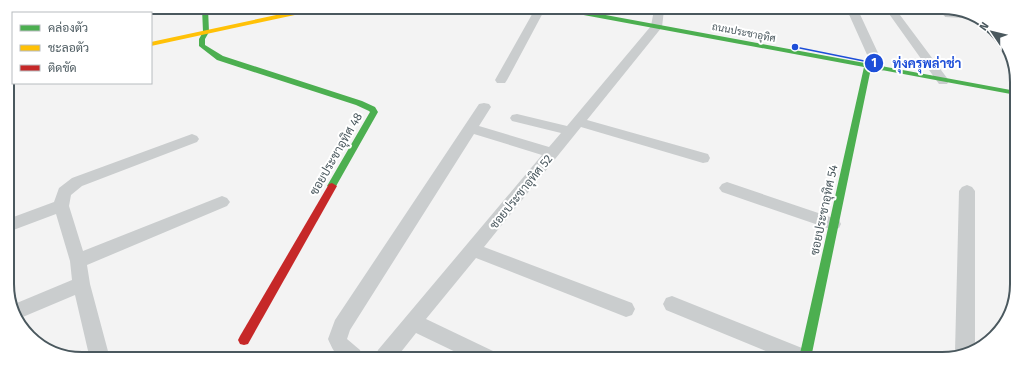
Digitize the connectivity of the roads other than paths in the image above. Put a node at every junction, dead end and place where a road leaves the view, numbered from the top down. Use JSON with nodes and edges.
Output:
{"nodes":[{"id":1,"x":205,"y":14,"type":"edge"},
{"id":2,"x":290,"y":14,"type":"edge"},
{"id":3,"x":537,"y":14,"type":"edge"},
{"id":4,"x":588,"y":14,"type":"edge"},
{"id":5,"x":658,"y":14,"type":"edge"},
{"id":6,"x":853,"y":14,"type":"edge"},
{"id":7,"x":894,"y":14,"type":"edge"},
{"id":8,"x":656,"y":27,"type":"junction"},
{"id":9,"x":206,"y":32,"type":"junction"},
{"id":10,"x":152,"y":44,"type":"edge"},
{"id":11,"x":873,"y":67,"type":"junction"},
{"id":12,"x":500,"y":80,"type":"dead end"},
{"id":13,"x":943,"y":81,"type":"junction"},
{"id":14,"x":1010,"y":92,"type":"edge"},
{"id":15,"x":484,"y":107,"type":"dead end"},
{"id":16,"x":517,"y":118,"type":"dead end"},
{"id":17,"x":574,"y":126,"type":"junction"},
{"id":18,"x":470,"y":128,"type":"junction"},
{"id":19,"x":192,"y":140,"type":"dead end"},
{"id":20,"x":552,"y":153,"type":"junction"},
{"id":21,"x":703,"y":158,"type":"dead end"},
{"id":22,"x":726,"y":188,"type":"dead end"},
{"id":23,"x":967,"y":191,"type":"dead end"},
{"id":24,"x":222,"y":202,"type":"dead end"},
{"id":25,"x":61,"y":206,"type":"junction"},
{"id":26,"x":14,"y":224,"type":"edge"},
{"id":27,"x":833,"y":224,"type":"junction"},
{"id":28,"x":473,"y":250,"type":"junction"},
{"id":29,"x":78,"y":261,"type":"junction"},
{"id":30,"x":81,"y":284,"type":"junction"},
{"id":31,"x":672,"y":304,"type":"dead end"},
{"id":32,"x":626,"y":309,"type":"dead end"},
{"id":33,"x":20,"y":310,"type":"edge"},
{"id":34,"x":413,"y":322,"type":"junction"},
{"id":35,"x":244,"y":340,"type":"dead end"},
{"id":36,"x":965,"y":348,"type":"edge"},
{"id":37,"x":98,"y":352,"type":"edge"},
{"id":38,"x":348,"y":352,"type":"edge"},
{"id":39,"x":388,"y":352,"type":"edge"},
{"id":40,"x":476,"y":352,"type":"edge"},
{"id":41,"x":790,"y":352,"type":"edge"},
{"id":42,"x":806,"y":352,"type":"edge"}],
"edges":[{"from":1,"to":9,"type":"street"},
{"from":2,"to":9,"type":"street"},
{"from":3,"to":12,"type":"street"},
{"from":4,"to":8,"type":"street","name":"ถนนประชาอุทิศ"},
{"from":5,"to":8,"type":"street"},
{"from":6,"to":11,"type":"street"},
{"from":7,"to":13,"type":"street"},
{"from":8,"to":11,"type":"street","name":"ถนนประชาอุทิศ"},
{"from":8,"to":17,"type":"street","name":"ซอยประชาอุทิศ 52"},
{"from":9,"to":10,"type":"street"},
{"from":9,"to":35,"type":"street","name":"ซอยประชาอุทิศ 48"},
{"from":11,"to":13,"type":"street","name":"ถนนประชาอุทิศ"},
{"from":11,"to":27,"type":"street","name":"ซอยประชาอุทิศ 54"},
{"from":13,"to":14,"type":"street","name":"ถนนประชาอุทิศ"},
{"from":15,"to":18,"type":"street"},
{"from":16,"to":17,"type":"street"},
{"from":17,"to":20,"type":"street","name":"ซอยประชาอุทิศ 52"},
{"from":17,"to":21,"type":"street"},
{"from":18,"to":20,"type":"street"},
{"from":18,"to":38,"type":"street"},
{"from":19,"to":25,"type":"street"},
{"from":20,"to":28,"type":"street","name":"ซอยประชาอุทิศ 52"},
{"from":22,"to":27,"type":"street"},
{"from":23,"to":36,"type":"street"},
{"from":24,"to":29,"type":"street"},
{"from":25,"to":26,"type":"street"},
{"from":25,"to":29,"type":"street"},
{"from":27,"to":42,"type":"street","name":"ซอยประชาอุทิศ 54"},
{"from":28,"to":32,"type":"street"},
{"from":28,"to":34,"type":"street","name":"ซอยประชาอุทิศ 52"},
{"from":29,"to":30,"type":"street"},
{"from":30,"to":33,"type":"street"},
{"from":30,"to":37,"type":"street"},
{"from":31,"to":41,"type":"street"},
{"from":34,"to":39,"type":"street","name":"ซอยประชาอุทิศ 52"},
{"from":34,"to":40,"type":"street"}]}
